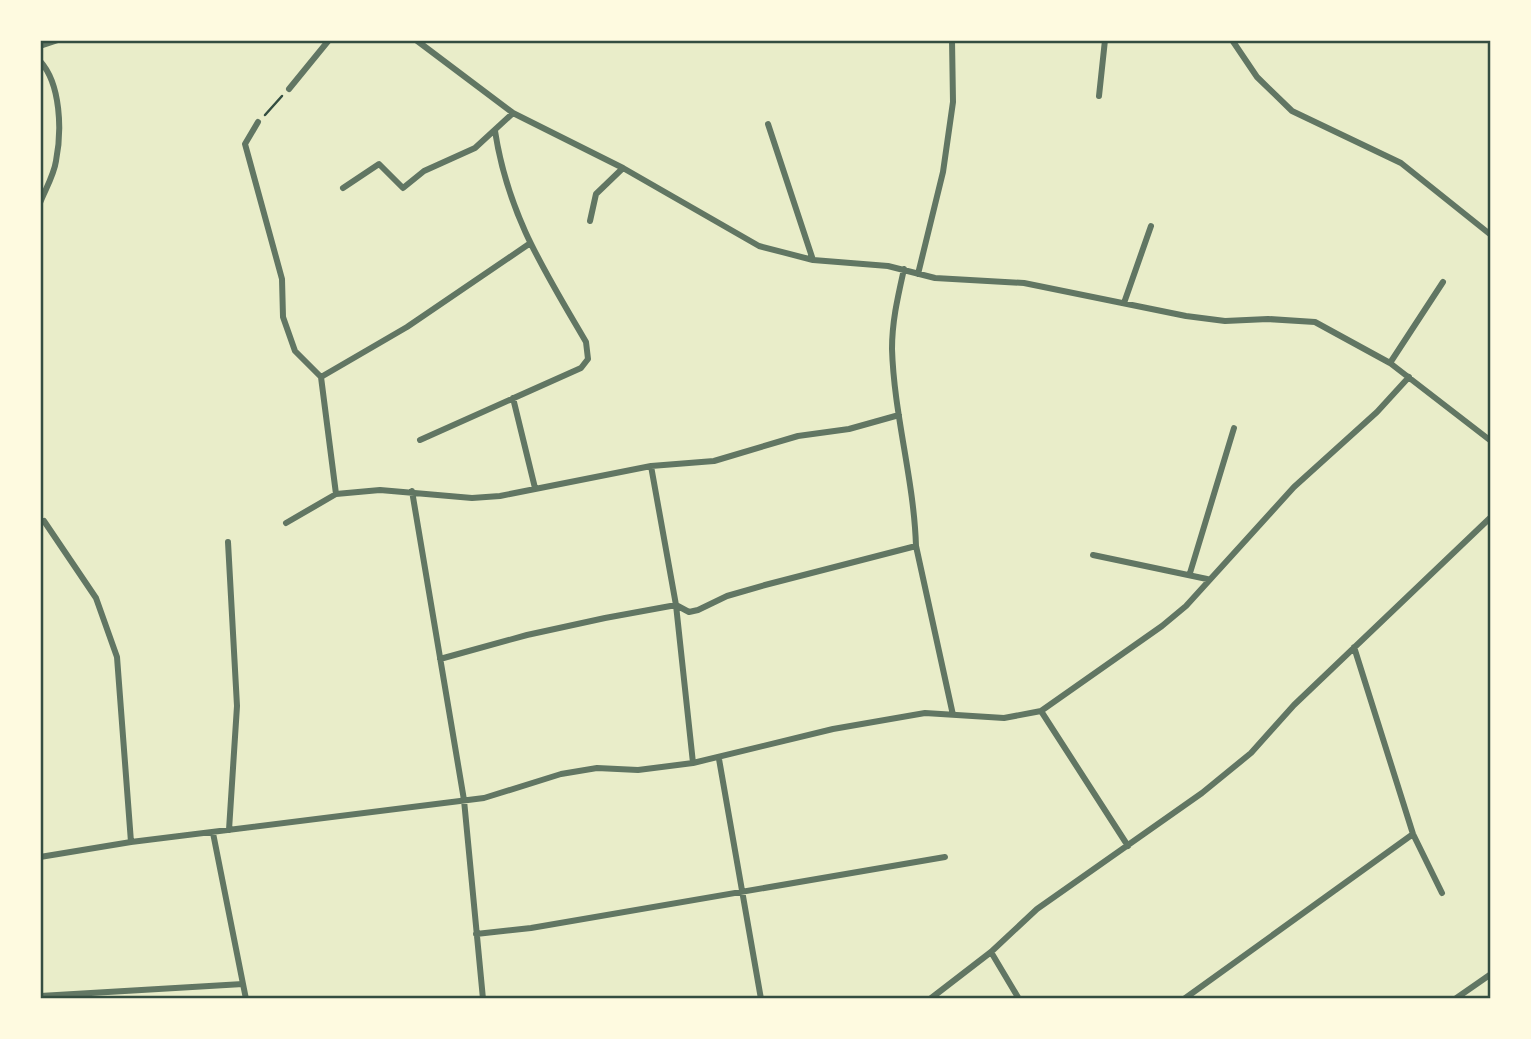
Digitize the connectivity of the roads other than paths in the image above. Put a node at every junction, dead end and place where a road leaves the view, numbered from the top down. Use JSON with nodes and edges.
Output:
{"nodes":[{"id":1,"x":58,"y":40,"type":"edge"},
{"id":2,"x":329,"y":40,"type":"edge"},
{"id":3,"x":416,"y":40,"type":"edge"},
{"id":4,"x":952,"y":40,"type":"edge"},
{"id":5,"x":1105,"y":40,"type":"edge"},
{"id":6,"x":1232,"y":40,"type":"edge"},
{"id":7,"x":40,"y":46,"type":"edge"},
{"id":8,"x":40,"y":61,"type":"edge"},
{"id":9,"x":289,"y":89,"type":"road end"},
{"id":10,"x":1099,"y":96,"type":"dead end"},
{"id":11,"x":513,"y":113,"type":"junction"},
{"id":12,"x":258,"y":122,"type":"road end"},
{"id":13,"x":768,"y":124,"type":"dead end"},
{"id":14,"x":495,"y":131,"type":"junction"},
{"id":15,"x":623,"y":168,"type":"junction"},
{"id":16,"x":343,"y":188,"type":"dead end"},
{"id":17,"x":40,"y":203,"type":"edge"},
{"id":18,"x":590,"y":221,"type":"dead end"},
{"id":19,"x":1151,"y":226,"type":"dead end"},
{"id":20,"x":1491,"y":235,"type":"edge"},
{"id":21,"x":529,"y":244,"type":"junction"},
{"id":22,"x":813,"y":260,"type":"junction"},
{"id":23,"x":904,"y":269,"type":"junction"},
{"id":24,"x":918,"y":274,"type":"junction"},
{"id":25,"x":1443,"y":282,"type":"dead end"},
{"id":26,"x":1124,"y":303,"type":"junction"},
{"id":27,"x":1390,"y":363,"type":"junction"},
{"id":28,"x":321,"y":377,"type":"junction"},
{"id":29,"x":1409,"y":377,"type":"junction"},
{"id":30,"x":513,"y":398,"type":"junction"},
{"id":31,"x":900,"y":415,"type":"junction"},
{"id":32,"x":1234,"y":428,"type":"dead end"},
{"id":33,"x":420,"y":440,"type":"dead end"},
{"id":34,"x":1491,"y":441,"type":"edge"},
{"id":35,"x":651,"y":466,"type":"junction"},
{"id":36,"x":535,"y":488,"type":"junction"},
{"id":37,"x":412,"y":491,"type":"junction"},
{"id":38,"x":336,"y":494,"type":"junction"},
{"id":39,"x":1491,"y":517,"type":"edge"},
{"id":40,"x":44,"y":521,"type":"dead end"},
{"id":41,"x":286,"y":523,"type":"dead end"},
{"id":42,"x":228,"y":542,"type":"dead end"},
{"id":43,"x":916,"y":547,"type":"junction"},
{"id":44,"x":1093,"y":555,"type":"dead end"},
{"id":45,"x":1190,"y":573,"type":"junction"},
{"id":46,"x":1208,"y":579,"type":"junction"},
{"id":47,"x":676,"y":605,"type":"junction"},
{"id":48,"x":1354,"y":647,"type":"junction"},
{"id":49,"x":440,"y":659,"type":"junction"},
{"id":50,"x":1041,"y":710,"type":"junction"},
{"id":51,"x":953,"y":715,"type":"junction"},
{"id":52,"x":719,"y":759,"type":"junction"},
{"id":53,"x":693,"y":763,"type":"junction"},
{"id":54,"x":464,"y":800,"type":"junction"},
{"id":55,"x":229,"y":830,"type":"junction"},
{"id":56,"x":213,"y":832,"type":"junction"},
{"id":57,"x":1413,"y":834,"type":"junction"},
{"id":58,"x":131,"y":842,"type":"junction"},
{"id":59,"x":1128,"y":846,"type":"junction"},
{"id":60,"x":40,"y":857,"type":"edge"},
{"id":61,"x":945,"y":857,"type":"dead end"},
{"id":62,"x":743,"y":890,"type":"junction"},
{"id":63,"x":1442,"y":893,"type":"dead end"},
{"id":64,"x":476,"y":934,"type":"junction"},
{"id":65,"x":991,"y":952,"type":"junction"},
{"id":66,"x":1491,"y":974,"type":"edge"},
{"id":67,"x":243,"y":984,"type":"junction"},
{"id":68,"x":40,"y":996,"type":"edge"},
{"id":69,"x":246,"y":999,"type":"edge"},
{"id":70,"x":482,"y":999,"type":"edge"},
{"id":71,"x":761,"y":999,"type":"edge"},
{"id":72,"x":930,"y":999,"type":"edge"},
{"id":73,"x":1019,"y":999,"type":"edge"},
{"id":74,"x":1184,"y":999,"type":"edge"},
{"id":75,"x":1455,"y":999,"type":"edge"}],
"edges":[{"from":1,"to":7,"type":"street"},
{"from":2,"to":9,"type":"street"},
{"from":3,"to":11,"type":"street"},
{"from":4,"to":24,"type":"street"},
{"from":5,"to":10,"type":"street"},
{"from":6,"to":20,"type":"street"},
{"from":8,"to":17,"type":"street"},
{"from":11,"to":14,"type":"street"},
{"from":11,"to":15,"type":"street"},
{"from":12,"to":28,"type":"street"},
{"from":13,"to":22,"type":"street"},
{"from":14,"to":16,"type":"street"},
{"from":14,"to":21,"type":"street"},
{"from":15,"to":18,"type":"street"},
{"from":15,"to":22,"type":"street"},
{"from":19,"to":26,"type":"street"},
{"from":21,"to":28,"type":"street"},
{"from":21,"to":30,"type":"street"},
{"from":22,"to":23,"type":"street"},
{"from":23,"to":24,"type":"street"},
{"from":23,"to":31,"type":"street"},
{"from":24,"to":26,"type":"street"},
{"from":25,"to":27,"type":"street"},
{"from":26,"to":27,"type":"street"},
{"from":27,"to":29,"type":"street"},
{"from":28,"to":38,"type":"street"},
{"from":29,"to":34,"type":"street"},
{"from":29,"to":46,"type":"street"},
{"from":30,"to":33,"type":"street"},
{"from":30,"to":36,"type":"street"},
{"from":31,"to":35,"type":"street"},
{"from":31,"to":43,"type":"street"},
{"from":32,"to":45,"type":"street"},
{"from":35,"to":36,"type":"street"},
{"from":35,"to":47,"type":"street"},
{"from":36,"to":37,"type":"street"},
{"from":37,"to":38,"type":"street"},
{"from":37,"to":49,"type":"street"},
{"from":38,"to":41,"type":"street"},
{"from":39,"to":48,"type":"street"},
{"from":40,"to":58,"type":"street"},
{"from":42,"to":55,"type":"street"},
{"from":43,"to":47,"type":"street"},
{"from":43,"to":51,"type":"street"},
{"from":44,"to":45,"type":"street"},
{"from":45,"to":46,"type":"street"},
{"from":46,"to":50,"type":"street"},
{"from":47,"to":49,"type":"street"},
{"from":47,"to":53,"type":"street"},
{"from":48,"to":57,"type":"street"},
{"from":48,"to":59,"type":"street"},
{"from":49,"to":54,"type":"street"},
{"from":50,"to":51,"type":"street"},
{"from":50,"to":59,"type":"street"},
{"from":51,"to":52,"type":"street"},
{"from":52,"to":53,"type":"street"},
{"from":52,"to":62,"type":"street"},
{"from":53,"to":54,"type":"street"},
{"from":54,"to":55,"type":"street"},
{"from":54,"to":64,"type":"street"},
{"from":55,"to":56,"type":"street"},
{"from":56,"to":58,"type":"street"},
{"from":56,"to":67,"type":"street"},
{"from":57,"to":63,"type":"street"},
{"from":57,"to":74,"type":"street"},
{"from":58,"to":60,"type":"street"},
{"from":59,"to":65,"type":"street"},
{"from":61,"to":62,"type":"street"},
{"from":62,"to":64,"type":"street"},
{"from":62,"to":71,"type":"street"},
{"from":64,"to":70,"type":"street"},
{"from":65,"to":72,"type":"street"},
{"from":65,"to":73,"type":"street"},
{"from":66,"to":75,"type":"street"},
{"from":67,"to":68,"type":"street"},
{"from":67,"to":69,"type":"street"}]}
